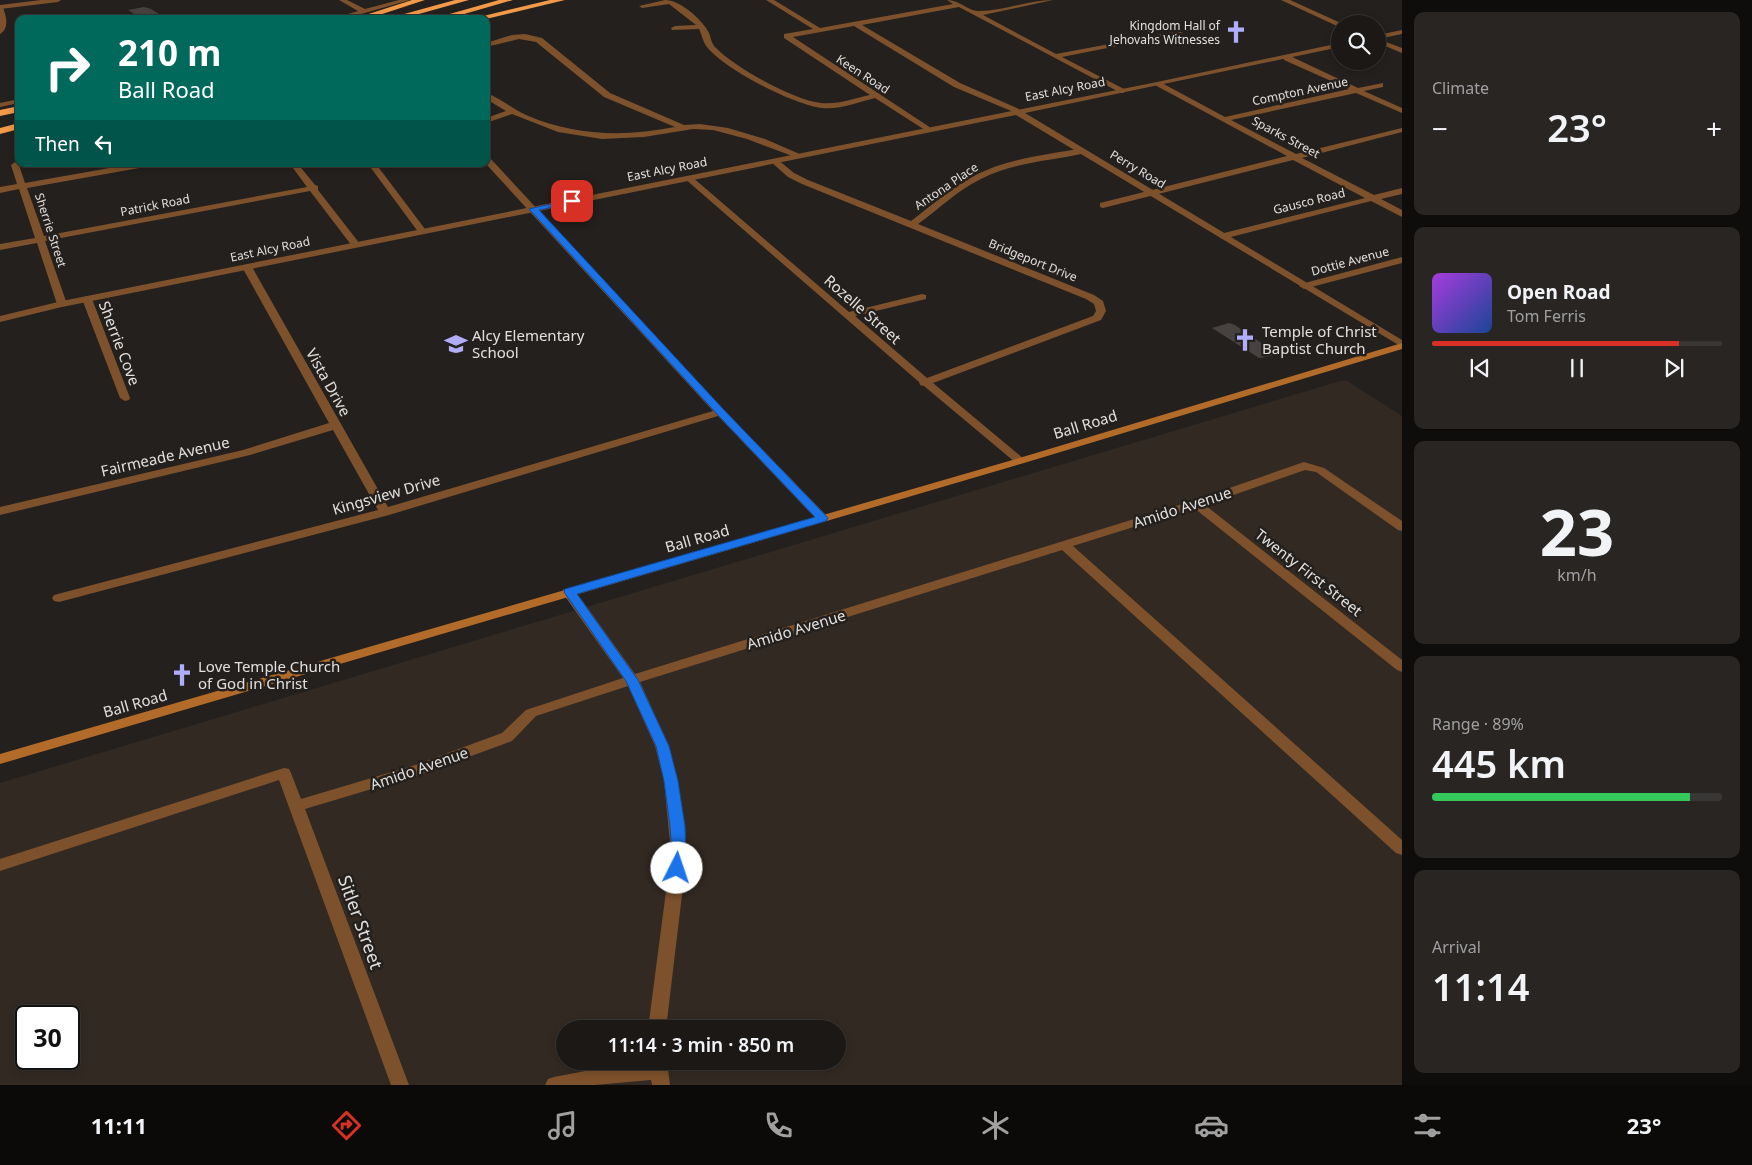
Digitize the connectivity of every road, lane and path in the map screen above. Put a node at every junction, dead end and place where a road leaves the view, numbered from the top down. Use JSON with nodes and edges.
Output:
{"nodes":[{"id":1,"x":39,"y":0,"type":"edge"},
{"id":2,"x":58,"y":0,"type":"edge"},
{"id":3,"x":342,"y":0,"type":"edge"},
{"id":4,"x":421,"y":0,"type":"edge"},
{"id":5,"x":465,"y":0,"type":"edge"},
{"id":6,"x":509,"y":0,"type":"edge"},
{"id":7,"x":561,"y":0,"type":"edge"},
{"id":8,"x":768,"y":0,"type":"edge"},
{"id":9,"x":950,"y":0,"type":"edge"},
{"id":10,"x":1045,"y":0,"type":"edge"},
{"id":11,"x":1284,"y":0,"type":"edge"},
{"id":12,"x":669,"y":1,"type":"edge"},
{"id":13,"x":407,"y":3,"type":"edge"},
{"id":14,"x":960,"y":5,"type":"junction"},
{"id":15,"x":0,"y":6,"type":"edge"},
{"id":16,"x":642,"y":6,"type":"dead end"},
{"id":17,"x":364,"y":11,"type":"junction"},
{"id":18,"x":976,"y":14,"type":"junction"},
{"id":19,"x":350,"y":15,"type":"edge"},
{"id":20,"x":370,"y":15,"type":"edge"},
{"id":21,"x":406,"y":15,"type":"edge"},
{"id":22,"x":451,"y":15,"type":"edge"},
{"id":23,"x":490,"y":16,"type":"edge"},
{"id":24,"x":1331,"y":20,"type":"edge"},
{"id":25,"x":856,"y":24,"type":"junction"},
{"id":26,"x":700,"y":27,"type":"junction"},
{"id":27,"x":675,"y":28,"type":"dead end"},
{"id":28,"x":819,"y":30,"type":"junction"},
{"id":29,"x":0,"y":32,"type":"edge"},
{"id":30,"x":1402,"y":32,"type":"edge"},
{"id":31,"x":1179,"y":33,"type":"dead end"},
{"id":32,"x":1386,"y":35,"type":"edge"},
{"id":33,"x":490,"y":44,"type":"edge"},
{"id":34,"x":1386,"y":44,"type":"edge"},
{"id":35,"x":1331,"y":47,"type":"edge"},
{"id":36,"x":1402,"y":51,"type":"edge"},
{"id":37,"x":1055,"y":56,"type":"junction"},
{"id":38,"x":1287,"y":58,"type":"junction"},
{"id":39,"x":1157,"y":84,"type":"junction"},
{"id":40,"x":1380,"y":85,"type":"dead end"},
{"id":41,"x":1358,"y":90,"type":"junction"},
{"id":42,"x":1121,"y":91,"type":"junction"},
{"id":43,"x":876,"y":96,"type":"junction"},
{"id":44,"x":490,"y":97,"type":"edge"},
{"id":45,"x":15,"y":101,"type":"edge"},
{"id":46,"x":0,"y":105,"type":"edge"},
{"id":47,"x":15,"y":109,"type":"edge"},
{"id":48,"x":1016,"y":111,"type":"junction"},
{"id":49,"x":1402,"y":111,"type":"edge"},
{"id":50,"x":514,"y":112,"type":"junction"},
{"id":51,"x":0,"y":113,"type":"edge"},
{"id":52,"x":15,"y":114,"type":"edge"},
{"id":53,"x":0,"y":117,"type":"edge"},
{"id":54,"x":1225,"y":119,"type":"junction"},
{"id":55,"x":490,"y":120,"type":"edge"},
{"id":56,"x":15,"y":127,"type":"edge"},
{"id":57,"x":682,"y":127,"type":"junction"},
{"id":58,"x":928,"y":130,"type":"junction"},
{"id":59,"x":1402,"y":130,"type":"edge"},
{"id":60,"x":0,"y":131,"type":"edge"},
{"id":61,"x":1083,"y":151,"type":"junction"},
{"id":62,"x":798,"y":155,"type":"junction"},
{"id":63,"x":1296,"y":156,"type":"junction"},
{"id":64,"x":774,"y":161,"type":"junction"},
{"id":65,"x":490,"y":163,"type":"edge"},
{"id":66,"x":16,"y":167,"type":"edge"},
{"id":67,"x":128,"y":167,"type":"edge"},
{"id":68,"x":296,"y":167,"type":"edge"},
{"id":69,"x":374,"y":167,"type":"edge"},
{"id":70,"x":688,"y":178,"type":"junction"},
{"id":71,"x":24,"y":186,"type":"junction"},
{"id":72,"x":314,"y":188,"type":"junction"},
{"id":73,"x":0,"y":190,"type":"edge"},
{"id":74,"x":1402,"y":191,"type":"edge"},
{"id":75,"x":1152,"y":192,"type":"junction"},
{"id":76,"x":1372,"y":198,"type":"junction"},
{"id":77,"x":1104,"y":205,"type":"dead end"},
{"id":78,"x":533,"y":209,"type":"junction"},
{"id":79,"x":1402,"y":214,"type":"edge"},
{"id":80,"x":913,"y":224,"type":"junction"},
{"id":81,"x":422,"y":231,"type":"junction"},
{"id":82,"x":1223,"y":236,"type":"junction"},
{"id":83,"x":41,"y":239,"type":"junction"},
{"id":84,"x":355,"y":244,"type":"junction"},
{"id":85,"x":0,"y":247,"type":"edge"},
{"id":86,"x":1402,"y":260,"type":"edge"},
{"id":87,"x":247,"y":266,"type":"junction"},
{"id":88,"x":1304,"y":286,"type":"junction"},
{"id":89,"x":922,"y":297,"type":"dead end"},
{"id":90,"x":87,"y":299,"type":"junction"},
{"id":91,"x":62,"y":304,"type":"junction"},
{"id":92,"x":848,"y":314,"type":"junction"},
{"id":93,"x":0,"y":318,"type":"edge"},
{"id":94,"x":1402,"y":345,"type":"edge"},
{"id":95,"x":924,"y":383,"type":"junction"},
{"id":96,"x":125,"y":398,"type":"dead end"},
{"id":97,"x":720,"y":412,"type":"junction"},
{"id":98,"x":336,"y":425,"type":"junction"},
{"id":99,"x":1020,"y":461,"type":"junction"},
{"id":100,"x":1196,"y":504,"type":"junction"},
{"id":101,"x":0,"y":511,"type":"edge"},
{"id":102,"x":385,"y":512,"type":"junction"},
{"id":103,"x":822,"y":518,"type":"junction"},
{"id":104,"x":1402,"y":527,"type":"edge"},
{"id":105,"x":1063,"y":544,"type":"junction"},
{"id":106,"x":570,"y":592,"type":"junction"},
{"id":107,"x":59,"y":598,"type":"dead end"},
{"id":108,"x":1402,"y":666,"type":"edge"},
{"id":109,"x":632,"y":680,"type":"junction"},
{"id":110,"x":0,"y":760,"type":"edge"},
{"id":111,"x":296,"y":806,"type":"junction"},
{"id":112,"x":1402,"y":849,"type":"edge"},
{"id":113,"x":0,"y":865,"type":"edge"},
{"id":114,"x":658,"y":1020,"type":"edge"},
{"id":115,"x":659,"y":1073,"type":"edge"},
{"id":116,"x":400,"y":1085,"type":"edge"},
{"id":117,"x":554,"y":1085,"type":"edge"}],
"edges":[{"from":1,"to":15,"type":"street"},
{"from":2,"to":15,"type":"street"},
{"from":3,"to":17,"type":"street"},
{"from":4,"to":13,"type":"highway"},
{"from":5,"to":21,"type":"highway"},
{"from":6,"to":22,"type":"highway"},
{"from":7,"to":23,"type":"highway"},
{"from":8,"to":28,"type":"street"},
{"from":9,"to":14,"type":"street"},
{"from":10,"to":18,"type":"street"},
{"from":11,"to":24,"type":"street"},
{"from":12,"to":16,"type":"street"},
{"from":12,"to":26,"type":"street"},
{"from":13,"to":17,"type":"street"},
{"from":13,"to":20,"type":"highway"},
{"from":14,"to":18,"type":"street"},
{"from":14,"to":25,"type":"street"},
{"from":15,"to":29,"type":"street"},
{"from":17,"to":19,"type":"street"},
{"from":18,"to":37,"type":"street"},
{"from":25,"to":28,"type":"street"},
{"from":25,"to":48,"type":"street","name":"Perry Road"},
{"from":26,"to":27,"type":"street"},
{"from":26,"to":43,"type":"street"},
{"from":28,"to":43,"type":"street","name":"Keen Road"},
{"from":30,"to":32,"type":"street"},
{"from":31,"to":37,"type":"street"},
{"from":33,"to":57,"type":"street"},
{"from":34,"to":36,"type":"street"},
{"from":35,"to":38,"type":"street","name":"East Alcy Road"},
{"from":37,"to":42,"type":"street"},
{"from":38,"to":39,"type":"street","name":"East Alcy Road"},
{"from":38,"to":41,"type":"street"},
{"from":39,"to":42,"type":"street","name":"East Alcy Road"},
{"from":39,"to":54,"type":"street","name":"Sparks Street"},
{"from":40,"to":41,"type":"street","name":"Compton Avenue"},
{"from":41,"to":49,"type":"street"},
{"from":41,"to":54,"type":"street","name":"Compton Avenue"},
{"from":42,"to":48,"type":"street","name":"East Alcy Road"},
{"from":43,"to":58,"type":"street","name":"Keen Road"},
{"from":44,"to":50,"type":"street"},
{"from":45,"to":46,"type":"street"},
{"from":47,"to":51,"type":"highway"},
{"from":48,"to":58,"type":"street","name":"East Alcy Road"},
{"from":48,"to":61,"type":"street","name":"Perry Road"},
{"from":50,"to":55,"type":"street"},
{"from":50,"to":57,"type":"street"},
{"from":52,"to":53,"type":"highway"},
{"from":54,"to":63,"type":"street","name":"Sparks Street"},
{"from":56,"to":60,"type":"highway"},
{"from":57,"to":62,"type":"street"},
{"from":58,"to":62,"type":"street","name":"East Alcy Road"},
{"from":59,"to":63,"type":"street"},
{"from":61,"to":75,"type":"street","name":"Perry Road"},
{"from":61,"to":80,"type":"street","name":"Antona Place"},
{"from":62,"to":64,"type":"street","name":"East Alcy Road"},
{"from":63,"to":75,"type":"street"},
{"from":63,"to":76,"type":"street","name":"Sparks Street"},
{"from":64,"to":70,"type":"street","name":"East Alcy Road"},
{"from":64,"to":80,"type":"street","name":"Bridgeport Drive"},
{"from":65,"to":78,"type":"street"},
{"from":66,"to":71,"type":"street","name":"Sherrie Street"},
{"from":67,"to":71,"type":"street"},
{"from":68,"to":72,"type":"street"},
{"from":69,"to":81,"type":"street"},
{"from":70,"to":78,"type":"street","name":"East Alcy Road"},
{"from":70,"to":92,"type":"street","name":"Rozelle Street"},
{"from":71,"to":73,"type":"street"},
{"from":71,"to":83,"type":"street","name":"Sherrie Street"},
{"from":72,"to":83,"type":"street","name":"Patrick Road"},
{"from":72,"to":84,"type":"street"},
{"from":74,"to":76,"type":"street","name":"Gausco Road"},
{"from":75,"to":77,"type":"street"},
{"from":75,"to":82,"type":"street","name":"Perry Road"},
{"from":76,"to":79,"type":"street","name":"Sparks Street"},
{"from":76,"to":82,"type":"street","name":"Gausco Road"},
{"from":78,"to":81,"type":"street","name":"East Alcy Road"},
{"from":78,"to":97,"type":"street"},
{"from":80,"to":95,"type":"street","name":"Bridgeport Drive"},
{"from":81,"to":84,"type":"street","name":"East Alcy Road"},
{"from":82,"to":88,"type":"street","name":"Perry Road"},
{"from":83,"to":85,"type":"street","name":"Patrick Road"},
{"from":83,"to":91,"type":"street","name":"Sherrie Street"},
{"from":84,"to":87,"type":"street","name":"East Alcy Road"},
{"from":86,"to":88,"type":"street","name":"Dottie Avenue"},
{"from":87,"to":90,"type":"street","name":"East Alcy Road"},
{"from":87,"to":98,"type":"street","name":"Vista Drive"},
{"from":88,"to":94,"type":"street","name":"Perry Road"},
{"from":89,"to":92,"type":"street"},
{"from":90,"to":91,"type":"street","name":"East Alcy Road"},
{"from":90,"to":96,"type":"street","name":"Sherrie Cove"},
{"from":91,"to":93,"type":"street","name":"East Alcy Road"},
{"from":92,"to":95,"type":"street","name":"Rozelle Street"},
{"from":94,"to":99,"type":"main road","name":"Ball Road"},
{"from":95,"to":99,"type":"street","name":"Rozelle Street"},
{"from":97,"to":102,"type":"street","name":"Kingsview Drive"},
{"from":97,"to":103,"type":"street"},
{"from":98,"to":101,"type":"street","name":"Fairmeade Avenue"},
{"from":98,"to":102,"type":"street","name":"Vista Drive"},
{"from":99,"to":103,"type":"main road","name":"Ball Road"},
{"from":100,"to":104,"type":"street","name":"Amido Avenue"},
{"from":100,"to":105,"type":"street","name":"Amido Avenue"},
{"from":100,"to":108,"type":"street","name":"Twenty First Street"},
{"from":102,"to":107,"type":"street","name":"Kingsview Drive"},
{"from":103,"to":106,"type":"main road","name":"Ball Road"},
{"from":105,"to":109,"type":"street","name":"Amido Avenue"},
{"from":105,"to":112,"type":"street"},
{"from":106,"to":109,"type":"street"},
{"from":106,"to":110,"type":"main road","name":"Ball Road"},
{"from":109,"to":111,"type":"street","name":"Amido Avenue"},
{"from":109,"to":114,"type":"street"},
{"from":111,"to":113,"type":"street","name":"Sitler Street"},
{"from":111,"to":116,"type":"street","name":"Sitler Street"},
{"from":115,"to":117,"type":"street"}]}
